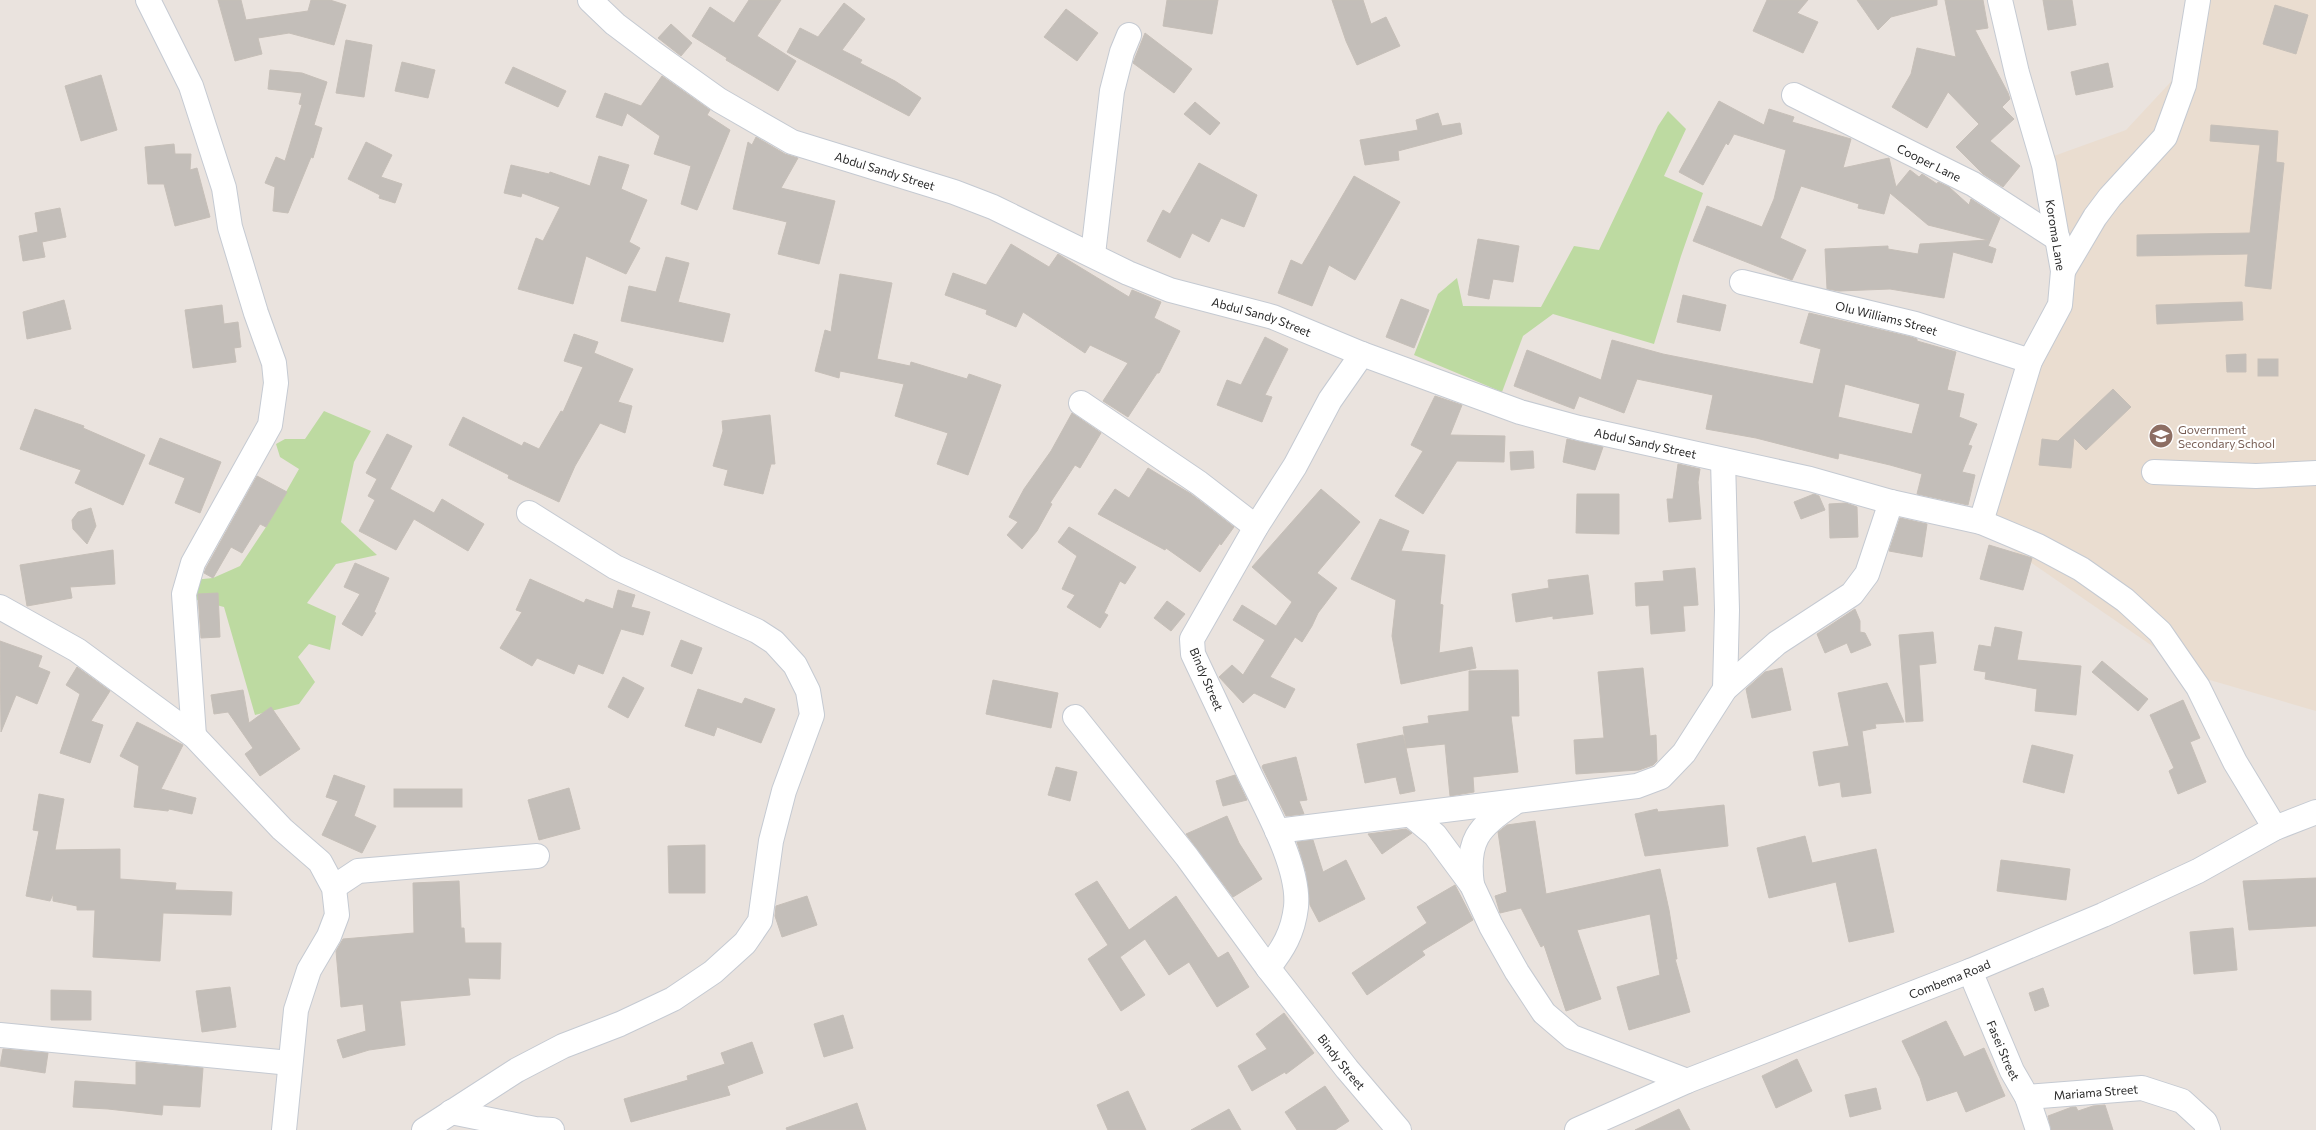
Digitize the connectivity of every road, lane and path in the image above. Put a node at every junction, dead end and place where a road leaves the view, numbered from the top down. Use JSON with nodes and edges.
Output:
{"nodes":[{"id":1,"x":148,"y":0,"type":"edge"},
{"id":2,"x":590,"y":0,"type":"edge"},
{"id":3,"x":2000,"y":0,"type":"edge"},
{"id":4,"x":2198,"y":0,"type":"edge"},
{"id":5,"x":1129,"y":35,"type":"dead end"},
{"id":6,"x":1794,"y":95,"type":"dead end"},
{"id":7,"x":2058,"y":239,"type":"junction"},
{"id":8,"x":1093,"y":254,"type":"junction"},
{"id":9,"x":2063,"y":272,"type":"junction"},
{"id":10,"x":1742,"y":282,"type":"dead end"},
{"id":11,"x":1362,"y":354,"type":"junction"},
{"id":12,"x":2030,"y":361,"type":"junction"},
{"id":13,"x":1081,"y":404,"type":"dead end"},
{"id":14,"x":1723,"y":460,"type":"junction"},
{"id":15,"x":2154,"y":472,"type":"dead end"},
{"id":16,"x":2316,"y":473,"type":"edge"},
{"id":17,"x":1891,"y":502,"type":"junction"},
{"id":18,"x":528,"y":513,"type":"dead end"},
{"id":19,"x":1980,"y":522,"type":"junction"},
{"id":20,"x":1256,"y":527,"type":"junction"},
{"id":21,"x":0,"y":607,"type":"edge"},
{"id":22,"x":1725,"y":689,"type":"junction"},
{"id":23,"x":1075,"y":717,"type":"dead end"},
{"id":24,"x":194,"y":736,"type":"junction"},
{"id":25,"x":1514,"y":803,"type":"junction"},
{"id":26,"x":2316,"y":812,"type":"edge"},
{"id":27,"x":1411,"y":815,"type":"junction"},
{"id":28,"x":2275,"y":828,"type":"junction"},
{"id":29,"x":1277,"y":832,"type":"junction"},
{"id":30,"x":537,"y":856,"type":"dead end"},
{"id":31,"x":1472,"y":885,"type":"junction"},
{"id":32,"x":334,"y":887,"type":"junction"},
{"id":33,"x":1268,"y":968,"type":"junction"},
{"id":34,"x":1970,"y":971,"type":"junction"},
{"id":35,"x":0,"y":1035,"type":"edge"},
{"id":36,"x":290,"y":1063,"type":"junction"},
{"id":37,"x":1687,"y":1081,"type":"junction"},
{"id":38,"x":2027,"y":1097,"type":"junction"},
{"id":39,"x":451,"y":1112,"type":"junction"},
{"id":40,"x":284,"y":1130,"type":"edge"},
{"id":41,"x":424,"y":1130,"type":"edge"},
{"id":42,"x":552,"y":1130,"type":"edge"},
{"id":43,"x":1400,"y":1130,"type":"edge"},
{"id":44,"x":1577,"y":1130,"type":"edge"},
{"id":45,"x":2038,"y":1130,"type":"edge"},
{"id":46,"x":2208,"y":1130,"type":"edge"}],
"edges":[{"from":1,"to":24,"type":"street"},
{"from":2,"to":8,"type":"street","name":"Abdul Sandy Street"},
{"from":3,"to":7,"type":"street","name":"Koroma Lane"},
{"from":4,"to":9,"type":"street"},
{"from":5,"to":8,"type":"street"},
{"from":6,"to":7,"type":"street","name":"Cooper Lane"},
{"from":7,"to":9,"type":"street","name":"Koroma Lane"},
{"from":8,"to":11,"type":"street","name":"Abdul Sandy Street"},
{"from":9,"to":12,"type":"street","name":"Koroma Lane"},
{"from":10,"to":12,"type":"street","name":"Olu Williams Street"},
{"from":11,"to":14,"type":"street","name":"Abdul Sandy Street"},
{"from":11,"to":20,"type":"street","name":"Bindy Street"},
{"from":12,"to":19,"type":"street","name":"Koroma Lane"},
{"from":13,"to":20,"type":"street"},
{"from":14,"to":17,"type":"street","name":"Abdul Sandy Street"},
{"from":14,"to":22,"type":"street"},
{"from":15,"to":16,"type":"street"},
{"from":17,"to":19,"type":"street","name":"Abdul Sandy Street"},
{"from":17,"to":22,"type":"street"},
{"from":18,"to":39,"type":"street"},
{"from":19,"to":28,"type":"street","name":"Abdul Sandy Street"},
{"from":20,"to":29,"type":"street","name":"Bindy Street"},
{"from":21,"to":24,"type":"street"},
{"from":22,"to":25,"type":"street"},
{"from":23,"to":33,"type":"street","name":"Bindy Street"},
{"from":24,"to":32,"type":"street"},
{"from":25,"to":27,"type":"street"},
{"from":25,"to":31,"type":"street"},
{"from":26,"to":28,"type":"street","name":"Combema Road"},
{"from":27,"to":29,"type":"street"},
{"from":27,"to":31,"type":"street"},
{"from":28,"to":34,"type":"street","name":"Combema Road"},
{"from":29,"to":33,"type":"street","name":"Bindy Street"},
{"from":30,"to":32,"type":"street"},
{"from":31,"to":37,"type":"street"},
{"from":32,"to":36,"type":"street"},
{"from":33,"to":43,"type":"street","name":"Bindy Street"},
{"from":34,"to":37,"type":"street","name":"Combema Road"},
{"from":34,"to":38,"type":"street","name":"Fasei Street"},
{"from":35,"to":36,"type":"street"},
{"from":36,"to":40,"type":"street"},
{"from":37,"to":44,"type":"street","name":"Combema Road"},
{"from":38,"to":45,"type":"street","name":"Fasei Street"},
{"from":38,"to":46,"type":"street","name":"Mariama Street"},
{"from":39,"to":41,"type":"street"},
{"from":39,"to":42,"type":"street"}]}
